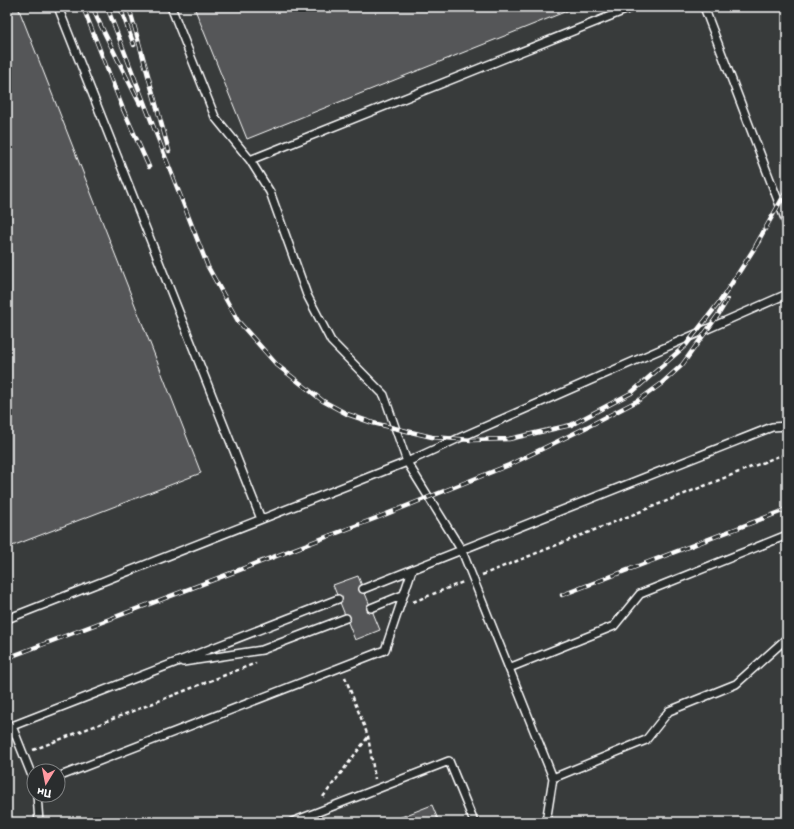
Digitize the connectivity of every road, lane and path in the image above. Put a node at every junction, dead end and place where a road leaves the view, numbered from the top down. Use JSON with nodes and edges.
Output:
{"nodes":[{"id":1,"x":58,"y":7,"type":"edge"},
{"id":2,"x":171,"y":7,"type":"edge"},
{"id":3,"x":633,"y":7,"type":"edge"},
{"id":4,"x":704,"y":7,"type":"edge"},
{"id":5,"x":250,"y":160,"type":"junction"},
{"id":6,"x":787,"y":224,"type":"edge"},
{"id":7,"x":787,"y":294,"type":"edge"},
{"id":8,"x":787,"y":426,"type":"edge"},
{"id":9,"x":787,"y":455,"type":"edge"},
{"id":10,"x":407,"y":462,"type":"junction"},
{"id":11,"x":261,"y":519,"type":"junction"},
{"id":12,"x":787,"y":535,"type":"edge"},
{"id":13,"x":462,"y":551,"type":"junction"},
{"id":14,"x":412,"y":570,"type":"junction"},
{"id":15,"x":473,"y":578,"type":"junction"},
{"id":16,"x":363,"y":589,"type":"dead end"},
{"id":17,"x":403,"y":595,"type":"junction"},
{"id":18,"x":338,"y":599,"type":"dead end"},
{"id":19,"x":371,"y":608,"type":"dead end"},
{"id":20,"x":399,"y":608,"type":"junction"},
{"id":21,"x":346,"y":618,"type":"dead end"},
{"id":22,"x":7,"y":619,"type":"edge"},
{"id":23,"x":787,"y":638,"type":"edge"},
{"id":24,"x":261,"y":662,"type":"dead end"},
{"id":25,"x":170,"y":664,"type":"junction"},
{"id":26,"x":341,"y":668,"type":"junction"},
{"id":27,"x":509,"y":668,"type":"junction"},
{"id":28,"x":10,"y":727,"type":"edge"},
{"id":29,"x":368,"y":736,"type":"junction"},
{"id":30,"x":23,"y":754,"type":"junction"},
{"id":31,"x":27,"y":763,"type":"edge"},
{"id":32,"x":66,"y":775,"type":"edge"},
{"id":33,"x":553,"y":778,"type":"junction"},
{"id":34,"x":377,"y":789,"type":"junction"},
{"id":35,"x":38,"y":803,"type":"edge"},
{"id":36,"x":310,"y":815,"type":"junction"},
{"id":37,"x":39,"y":822,"type":"edge"},
{"id":38,"x":292,"y":822,"type":"edge"},
{"id":39,"x":474,"y":822,"type":"edge"},
{"id":40,"x":546,"y":822,"type":"edge"}],
"edges":[{"from":1,"to":11,"type":"lane"},
{"from":2,"to":5,"type":"lane"},
{"from":3,"to":5,"type":"lane"},
{"from":4,"to":6,"type":"lane"},
{"from":5,"to":10,"type":"lane"},
{"from":7,"to":10,"type":"lane"},
{"from":8,"to":13,"type":"lane"},
{"from":9,"to":15,"type":"path"},
{"from":10,"to":11,"type":"lane"},
{"from":10,"to":13,"type":"lane"},
{"from":11,"to":22,"type":"lane"},
{"from":12,"to":27,"type":"lane"},
{"from":13,"to":14,"type":"lane"},
{"from":13,"to":15,"type":"lane"},
{"from":14,"to":16,"type":"lane"},
{"from":14,"to":17,"type":"lane"},
{"from":15,"to":20,"type":"path"},
{"from":15,"to":27,"type":"lane"},
{"from":17,"to":19,"type":"lane"},
{"from":17,"to":20,"type":"lane"},
{"from":18,"to":25,"type":"lane"},
{"from":20,"to":26,"type":"lane"},
{"from":21,"to":25,"type":"lane"},
{"from":23,"to":33,"type":"lane"},
{"from":24,"to":30,"type":"path"},
{"from":25,"to":28,"type":"lane"},
{"from":26,"to":29,"type":"path"},
{"from":26,"to":32,"type":"lane"},
{"from":27,"to":33,"type":"lane"},
{"from":28,"to":30,"type":"lane"},
{"from":29,"to":34,"type":"path"},
{"from":29,"to":36,"type":"path"},
{"from":30,"to":31,"type":"lane"},
{"from":33,"to":40,"type":"lane"},
{"from":34,"to":36,"type":"lane"},
{"from":34,"to":39,"type":"lane"},
{"from":35,"to":37,"type":"lane"},
{"from":36,"to":38,"type":"lane"}]}
